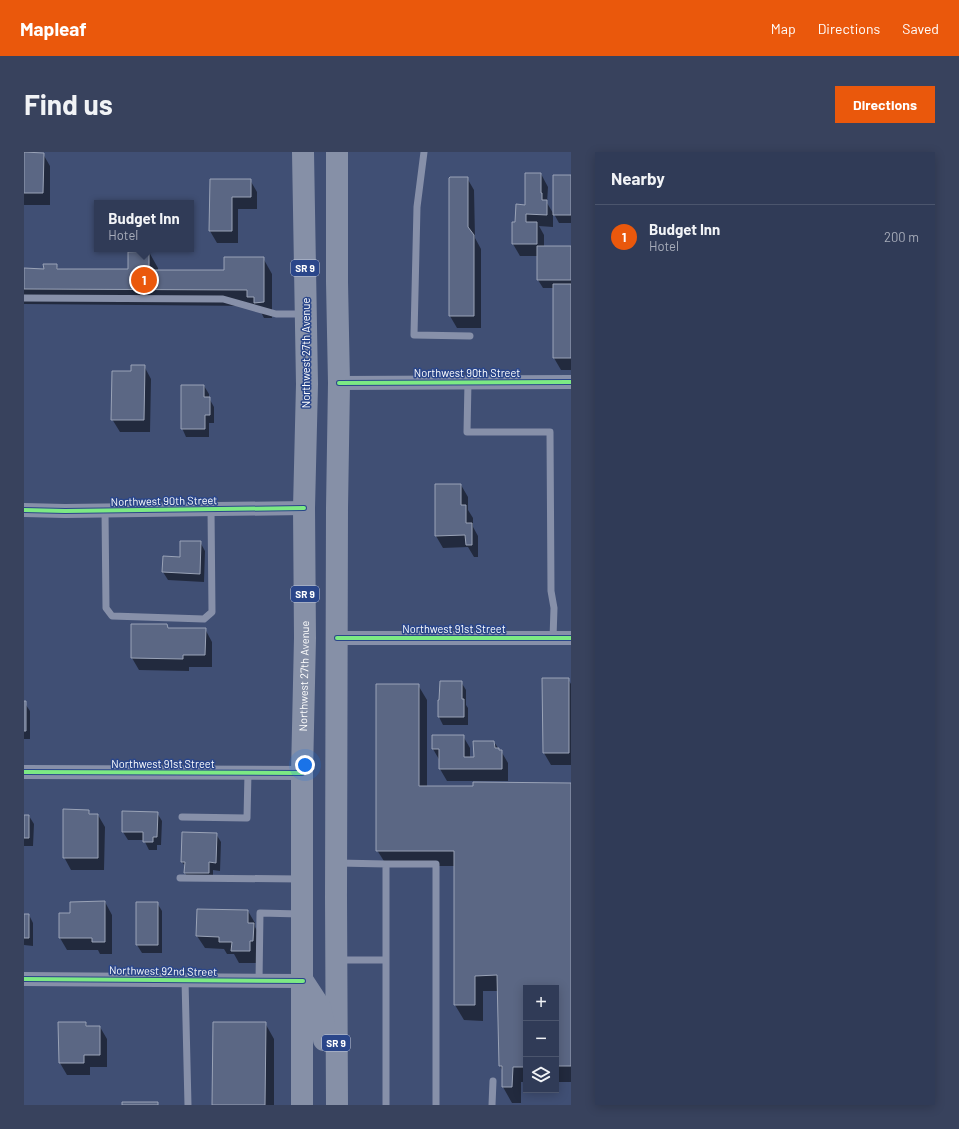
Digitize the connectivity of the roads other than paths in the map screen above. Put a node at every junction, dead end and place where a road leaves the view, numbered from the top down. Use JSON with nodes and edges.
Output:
{"nodes":[{"id":1,"x":303,"y":152,"type":"edge"},
{"id":2,"x":324,"y":152,"type":"edge"},
{"id":3,"x":337,"y":152,"type":"edge"},
{"id":4,"x":424,"y":152,"type":"edge"},
{"id":5,"x":337,"y":282,"type":"junction"},
{"id":6,"x":24,"y":298,"type":"edge"},
{"id":7,"x":306,"y":314,"type":"junction"},
{"id":8,"x":470,"y":336,"type":"dead end"},
{"id":9,"x":468,"y":382,"type":"junction"},
{"id":10,"x":571,"y":382,"type":"edge"},
{"id":11,"x":339,"y":383,"type":"junction"},
{"id":12,"x":305,"y":448,"type":"junction"},
{"id":13,"x":304,"y":508,"type":"junction"},
{"id":14,"x":211,"y":509,"type":"junction"},
{"id":15,"x":24,"y":510,"type":"edge"},
{"id":16,"x":105,"y":510,"type":"junction"},
{"id":17,"x":337,"y":638,"type":"junction"},
{"id":18,"x":553,"y":638,"type":"junction"},
{"id":19,"x":571,"y":638,"type":"edge"},
{"id":20,"x":304,"y":679,"type":"junction"},
{"id":21,"x":24,"y":772,"type":"edge"},
{"id":22,"x":248,"y":773,"type":"junction"},
{"id":23,"x":302,"y":773,"type":"junction"},
{"id":24,"x":182,"y":817,"type":"dead end"},
{"id":25,"x":336,"y":863,"type":"junction"},
{"id":26,"x":386,"y":864,"type":"junction"},
{"id":27,"x":180,"y":878,"type":"dead end"},
{"id":28,"x":302,"y":879,"type":"junction"},
{"id":29,"x":303,"y":914,"type":"junction"},
{"id":30,"x":336,"y":960,"type":"junction"},
{"id":31,"x":386,"y":960,"type":"junction"},
{"id":32,"x":24,"y":979,"type":"edge"},
{"id":33,"x":185,"y":980,"type":"junction"},
{"id":34,"x":259,"y":981,"type":"junction"},
{"id":35,"x":303,"y":981,"type":"junction"},
{"id":36,"x":493,"y":1081,"type":"dead end"},
{"id":37,"x":188,"y":1105,"type":"edge"},
{"id":38,"x":302,"y":1105,"type":"edge"},
{"id":39,"x":323,"y":1105,"type":"edge"},
{"id":40,"x":337,"y":1105,"type":"edge"},
{"id":41,"x":386,"y":1105,"type":"edge"},
{"id":42,"x":436,"y":1105,"type":"edge"},
{"id":43,"x":492,"y":1105,"type":"edge"}],
"edges":[{"from":1,"to":7,"type":"main road","name":"Northwest 27th Avenue","number":"SR 9"},
{"from":2,"to":5,"type":"main road"},
{"from":3,"to":5,"type":"main road","number":"SR 9"},
{"from":4,"to":8,"type":"lane"},
{"from":5,"to":11,"type":"main road","number":"SR 9"},
{"from":6,"to":7,"type":"lane"},
{"from":7,"to":12,"type":"main road","name":"Northwest 27th Avenue","number":"SR 9"},
{"from":9,"to":10,"type":"street","name":"Northwest 90th Street"},
{"from":9,"to":11,"type":"street","name":"Northwest 90th Street"},
{"from":9,"to":18,"type":"lane"},
{"from":11,"to":17,"type":"main road","number":"SR 9"},
{"from":12,"to":13,"type":"main road","name":"Northwest 27th Avenue","number":"SR 9"},
{"from":12,"to":17,"type":"main road"},
{"from":13,"to":14,"type":"street","name":"Northwest 90th Street"},
{"from":13,"to":20,"type":"main road","name":"Northwest 27th Avenue","number":"SR 9"},
{"from":14,"to":16,"type":"street","name":"Northwest 90th Street"},
{"from":14,"to":16,"type":"lane"},
{"from":15,"to":16,"type":"street","name":"Northwest 90th Street"},
{"from":17,"to":18,"type":"street","name":"Northwest 91st Street"},
{"from":17,"to":20,"type":"main road"},
{"from":17,"to":25,"type":"main road","number":"SR 9"},
{"from":18,"to":19,"type":"street","name":"Northwest 91st Street"},
{"from":20,"to":23,"type":"main road","name":"Northwest 27th Avenue","number":"SR 9"},
{"from":21,"to":22,"type":"street","name":"Northwest 91st Street"},
{"from":22,"to":23,"type":"street","name":"Northwest 91st Street"},
{"from":22,"to":24,"type":"lane"},
{"from":23,"to":28,"type":"main road","name":"Northwest 27th Avenue","number":"SR 9"},
{"from":25,"to":26,"type":"lane"},
{"from":25,"to":30,"type":"main road","number":"SR 9"},
{"from":26,"to":31,"type":"lane"},
{"from":26,"to":42,"type":"lane"},
{"from":27,"to":28,"type":"lane"},
{"from":28,"to":29,"type":"main road","name":"Northwest 27th Avenue","number":"SR 9"},
{"from":29,"to":34,"type":"lane"},
{"from":29,"to":35,"type":"main road","name":"Northwest 27th Avenue","number":"SR 9"},
{"from":30,"to":31,"type":"lane"},
{"from":30,"to":35,"type":"main road"},
{"from":30,"to":40,"type":"main road","number":"SR 9"},
{"from":31,"to":41,"type":"lane"},
{"from":32,"to":33,"type":"street","name":"Northwest 92nd Street"},
{"from":33,"to":34,"type":"street","name":"Northwest 92nd Street"},
{"from":33,"to":37,"type":"lane"},
{"from":34,"to":35,"type":"street","name":"Northwest 92nd Street"},
{"from":35,"to":38,"type":"main road","name":"Northwest 27th Avenue","number":"SR 9"},
{"from":35,"to":39,"type":"main road"},
{"from":36,"to":43,"type":"lane"}]}
